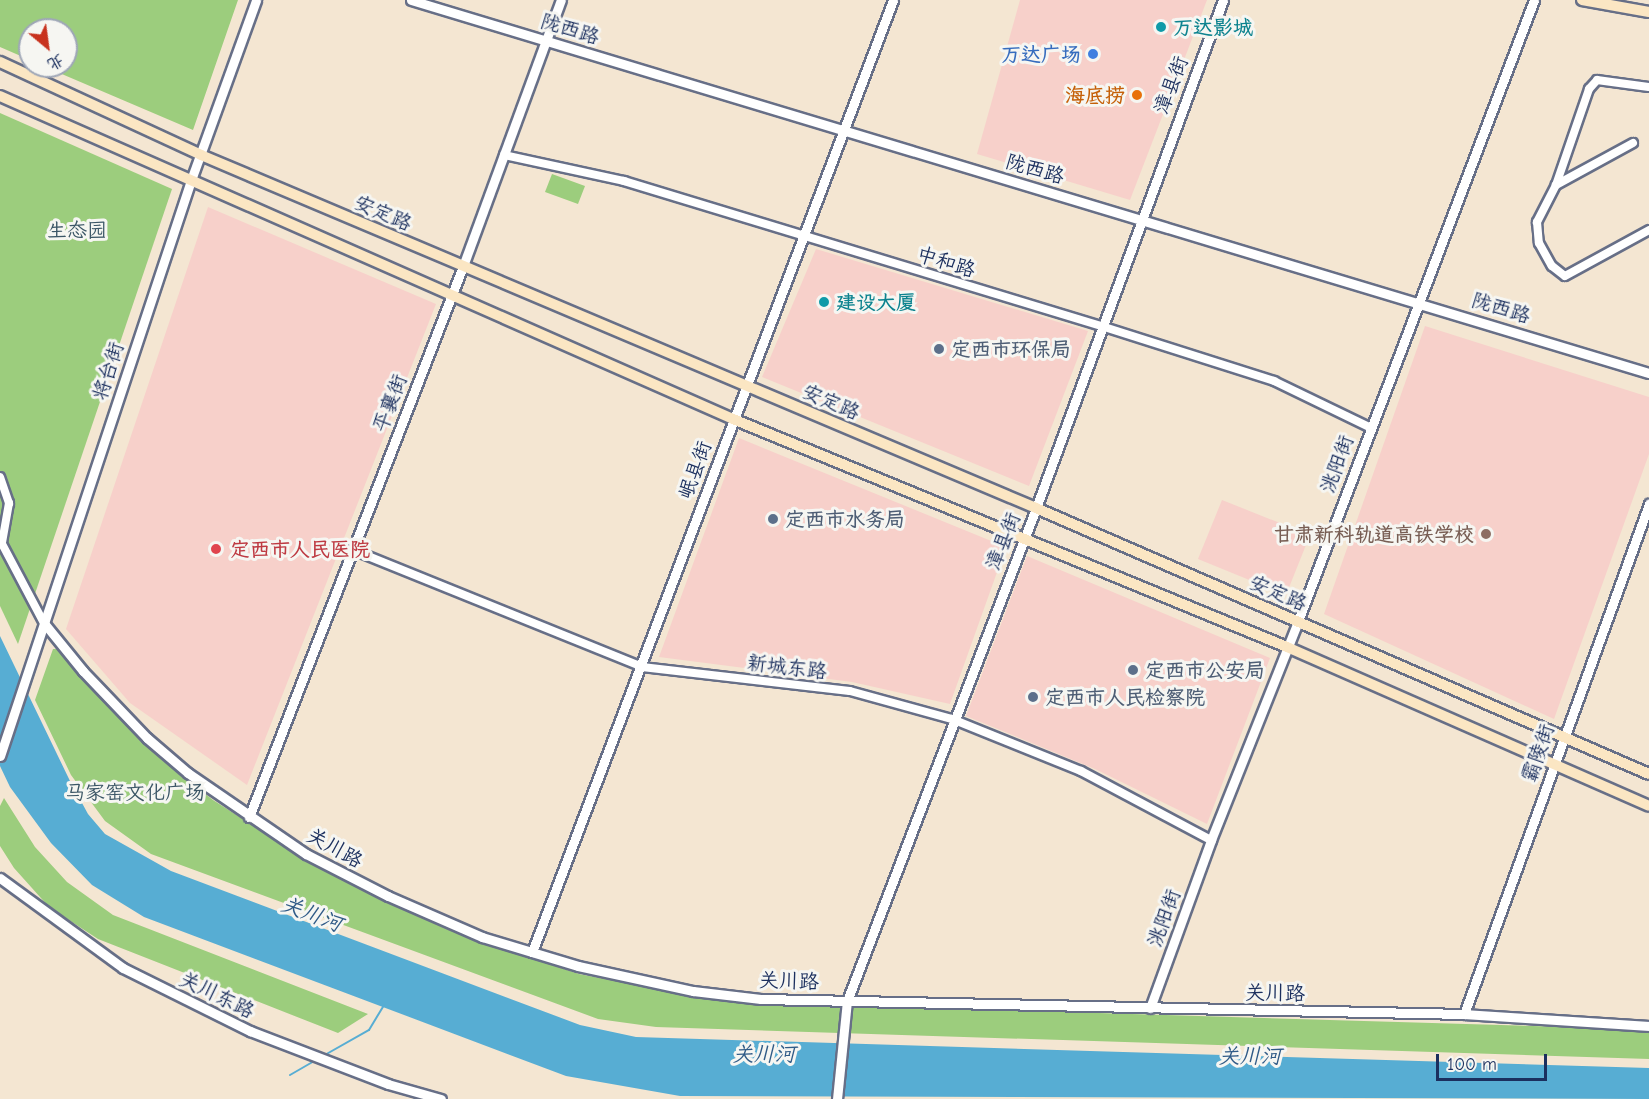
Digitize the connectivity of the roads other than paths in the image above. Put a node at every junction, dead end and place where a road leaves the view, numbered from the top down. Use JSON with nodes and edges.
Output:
{"nodes":[{"id":1,"x":256,"y":0,"type":"edge"},
{"id":2,"x":411,"y":0,"type":"edge"},
{"id":3,"x":561,"y":0,"type":"edge"},
{"id":4,"x":893,"y":0,"type":"edge"},
{"id":5,"x":1223,"y":0,"type":"edge"},
{"id":6,"x":1534,"y":0,"type":"edge"},
{"id":7,"x":1582,"y":0,"type":"edge"},
{"id":8,"x":1649,"y":12,"type":"edge"},
{"id":9,"x":546,"y":41,"type":"junction"},
{"id":10,"x":0,"y":62,"type":"edge"},
{"id":11,"x":1649,"y":87,"type":"edge"},
{"id":12,"x":0,"y":96,"type":"edge"},
{"id":13,"x":843,"y":132,"type":"junction"},
{"id":14,"x":1634,"y":143,"type":"dead end"},
{"id":15,"x":201,"y":155,"type":"junction"},
{"id":16,"x":504,"y":155,"type":"junction"},
{"id":17,"x":191,"y":180,"type":"junction"},
{"id":18,"x":1556,"y":185,"type":"junction"},
{"id":19,"x":1140,"y":218,"type":"junction"},
{"id":20,"x":1649,"y":230,"type":"edge"},
{"id":21,"x":805,"y":236,"type":"junction"},
{"id":22,"x":463,"y":266,"type":"junction"},
{"id":23,"x":451,"y":293,"type":"junction"},
{"id":24,"x":1418,"y":301,"type":"junction"},
{"id":25,"x":1101,"y":326,"type":"junction"},
{"id":26,"x":1649,"y":373,"type":"edge"},
{"id":27,"x":747,"y":386,"type":"junction"},
{"id":28,"x":733,"y":419,"type":"junction"},
{"id":29,"x":1369,"y":427,"type":"junction"},
{"id":30,"x":0,"y":477,"type":"edge"},
{"id":31,"x":1649,"y":504,"type":"edge"},
{"id":32,"x":1036,"y":507,"type":"junction"},
{"id":33,"x":1024,"y":537,"type":"junction"},
{"id":34,"x":1,"y":540,"type":"edge"},
{"id":35,"x":353,"y":550,"type":"junction"},
{"id":36,"x":1298,"y":621,"type":"junction"},
{"id":37,"x":44,"y":622,"type":"junction"},
{"id":38,"x":1287,"y":647,"type":"junction"},
{"id":39,"x":642,"y":667,"type":"junction"},
{"id":40,"x":952,"y":718,"type":"junction"},
{"id":41,"x":1562,"y":737,"type":"junction"},
{"id":42,"x":0,"y":756,"type":"edge"},
{"id":43,"x":1554,"y":764,"type":"junction"},
{"id":44,"x":1649,"y":774,"type":"edge"},
{"id":45,"x":1649,"y":806,"type":"edge"},
{"id":46,"x":249,"y":817,"type":"junction"},
{"id":47,"x":1211,"y":840,"type":"junction"},
{"id":48,"x":0,"y":878,"type":"edge"},
{"id":49,"x":532,"y":952,"type":"junction"},
{"id":50,"x":847,"y":1001,"type":"junction"},
{"id":51,"x":1150,"y":1008,"type":"junction"},
{"id":52,"x":1464,"y":1014,"type":"junction"},
{"id":53,"x":1649,"y":1026,"type":"edge"},
{"id":54,"x":441,"y":1099,"type":"edge"},
{"id":55,"x":837,"y":1099,"type":"edge"}],
"edges":[{"from":1,"to":15,"type":"street","name":"将台街"},
{"from":2,"to":9,"type":"street","name":"陇西路"},
{"from":3,"to":9,"type":"street","name":"平襄街"},
{"from":4,"to":13,"type":"street","name":"岷县街"},
{"from":5,"to":19,"type":"street","name":"漳县街"},
{"from":6,"to":24,"type":"street","name":"洮阳街"},
{"from":7,"to":8,"type":"main road"},
{"from":9,"to":13,"type":"street","name":"陇西路"},
{"from":9,"to":16,"type":"street","name":"平襄街"},
{"from":10,"to":15,"type":"main road","name":"安定路"},
{"from":11,"to":18,"type":"street"},
{"from":12,"to":17,"type":"main road"},
{"from":13,"to":19,"type":"street","name":"陇西路"},
{"from":13,"to":21,"type":"street","name":"岷县街"},
{"from":14,"to":18,"type":"street"},
{"from":15,"to":17,"type":"street","name":"将台街"},
{"from":15,"to":22,"type":"main road","name":"安定路"},
{"from":16,"to":21,"type":"street","name":"中和路"},
{"from":16,"to":22,"type":"street","name":"平襄街"},
{"from":17,"to":23,"type":"main road"},
{"from":17,"to":37,"type":"street","name":"将台街"},
{"from":18,"to":20,"type":"street"},
{"from":19,"to":24,"type":"street","name":"陇西路"},
{"from":19,"to":25,"type":"street","name":"漳县街"},
{"from":21,"to":25,"type":"street","name":"中和路"},
{"from":21,"to":27,"type":"street","name":"岷县街"},
{"from":22,"to":23,"type":"street","name":"平襄街"},
{"from":22,"to":27,"type":"main road","name":"安定路"},
{"from":23,"to":28,"type":"main road"},
{"from":23,"to":35,"type":"street","name":"平襄街"},
{"from":24,"to":26,"type":"street","name":"陇西路"},
{"from":24,"to":29,"type":"street","name":"洮阳街"},
{"from":25,"to":29,"type":"street","name":"中和路"},
{"from":25,"to":32,"type":"street","name":"漳县街"},
{"from":27,"to":28,"type":"street","name":"岷县街"},
{"from":27,"to":32,"type":"main road","name":"安定路"},
{"from":28,"to":33,"type":"main road"},
{"from":28,"to":39,"type":"street","name":"岷县街"},
{"from":29,"to":36,"type":"street","name":"洮阳街"},
{"from":30,"to":34,"type":"street"},
{"from":31,"to":41,"type":"street","name":"霸陵街"},
{"from":32,"to":33,"type":"street","name":"漳县街"},
{"from":32,"to":36,"type":"main road","name":"安定路"},
{"from":33,"to":38,"type":"main road"},
{"from":33,"to":40,"type":"street","name":"漳县街"},
{"from":34,"to":37,"type":"street"},
{"from":35,"to":39,"type":"street","name":"新城东路"},
{"from":35,"to":46,"type":"street","name":"平襄街"},
{"from":36,"to":38,"type":"street","name":"洮阳街"},
{"from":36,"to":41,"type":"main road","name":"安定路"},
{"from":37,"to":42,"type":"street","name":"将台街"},
{"from":37,"to":46,"type":"street","name":"关川路"},
{"from":38,"to":43,"type":"main road"},
{"from":38,"to":47,"type":"street","name":"洮阳街"},
{"from":39,"to":40,"type":"street","name":"新城东路"},
{"from":39,"to":49,"type":"street","name":"岷县街"},
{"from":40,"to":47,"type":"street","name":"新城东路"},
{"from":40,"to":50,"type":"street","name":"漳县街"},
{"from":41,"to":43,"type":"street","name":"霸陵街"},
{"from":41,"to":44,"type":"main road","name":"安定路"},
{"from":43,"to":45,"type":"main road"},
{"from":43,"to":52,"type":"street","name":"霸陵街"},
{"from":46,"to":49,"type":"street","name":"关川路"},
{"from":47,"to":51,"type":"street","name":"洮阳街"},
{"from":48,"to":54,"type":"street","name":"关川东路"},
{"from":49,"to":50,"type":"street","name":"关川路"},
{"from":50,"to":51,"type":"street","name":"关川路"},
{"from":50,"to":55,"type":"street","name":"漳县街"},
{"from":51,"to":52,"type":"street","name":"关川路"},
{"from":52,"to":53,"type":"street","name":"关川路"}]}
